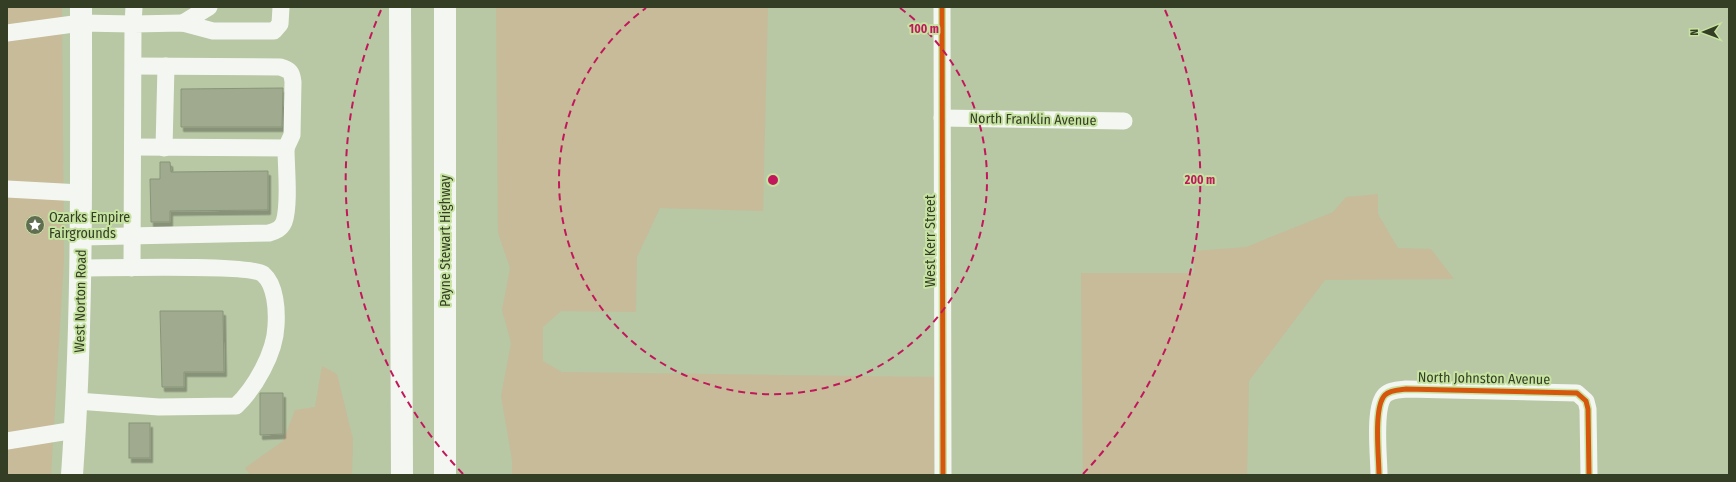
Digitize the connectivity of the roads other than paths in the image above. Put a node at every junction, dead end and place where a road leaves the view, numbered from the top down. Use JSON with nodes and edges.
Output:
{"nodes":[{"id":1,"x":134,"y":7,"type":"edge"},
{"id":2,"x":209,"y":7,"type":"edge"},
{"id":3,"x":281,"y":7,"type":"edge"},
{"id":4,"x":400,"y":7,"type":"edge"},
{"id":5,"x":445,"y":7,"type":"edge"},
{"id":6,"x":942,"y":7,"type":"edge"},
{"id":7,"x":81,"y":15,"type":"edge"},
{"id":8,"x":183,"y":23,"type":"junction"},
{"id":9,"x":133,"y":24,"type":"junction"},
{"id":10,"x":7,"y":33,"type":"edge"},
{"id":11,"x":134,"y":66,"type":"junction"},
{"id":12,"x":166,"y":66,"type":"junction"},
{"id":13,"x":942,"y":118,"type":"junction"},
{"id":14,"x":1124,"y":120,"type":"dead end"},
{"id":15,"x":133,"y":148,"type":"junction"},
{"id":16,"x":164,"y":148,"type":"junction"},
{"id":17,"x":286,"y":148,"type":"junction"},
{"id":18,"x":7,"y":189,"type":"edge"},
{"id":19,"x":81,"y":193,"type":"junction"},
{"id":20,"x":82,"y":237,"type":"junction"},
{"id":21,"x":132,"y":237,"type":"junction"},
{"id":22,"x":81,"y":268,"type":"junction"},
{"id":23,"x":132,"y":268,"type":"junction"},
{"id":24,"x":77,"y":401,"type":"junction"},
{"id":25,"x":75,"y":430,"type":"junction"},
{"id":26,"x":7,"y":441,"type":"edge"},
{"id":27,"x":72,"y":475,"type":"edge"},
{"id":28,"x":402,"y":475,"type":"edge"},
{"id":29,"x":445,"y":475,"type":"edge"},
{"id":30,"x":942,"y":475,"type":"edge"},
{"id":31,"x":1378,"y":475,"type":"edge"},
{"id":32,"x":1589,"y":475,"type":"edge"}],
"edges":[{"from":1,"to":9,"type":"street"},
{"from":2,"to":8,"type":"street"},
{"from":3,"to":8,"type":"street"},
{"from":4,"to":28,"type":"main road"},
{"from":5,"to":29,"type":"main road","name":"Payne Stewart Highway"},
{"from":6,"to":13,"type":"street","name":"West Kerr Street"},
{"from":7,"to":9,"type":"street"},
{"from":7,"to":10,"type":"street"},
{"from":7,"to":19,"type":"main road","name":"West Norton Road"},
{"from":8,"to":9,"type":"street"},
{"from":9,"to":11,"type":"street"},
{"from":11,"to":12,"type":"street"},
{"from":11,"to":15,"type":"street"},
{"from":12,"to":16,"type":"street"},
{"from":12,"to":17,"type":"street"},
{"from":13,"to":14,"type":"street","name":"North Franklin Avenue"},
{"from":13,"to":30,"type":"street","name":"West Kerr Street"},
{"from":15,"to":16,"type":"street"},
{"from":15,"to":21,"type":"street"},
{"from":16,"to":17,"type":"street"},
{"from":17,"to":21,"type":"street"},
{"from":18,"to":19,"type":"street"},
{"from":19,"to":20,"type":"main road","name":"West Norton Road"},
{"from":20,"to":21,"type":"street"},
{"from":20,"to":22,"type":"main road","name":"West Norton Road"},
{"from":21,"to":23,"type":"street"},
{"from":22,"to":23,"type":"street"},
{"from":22,"to":24,"type":"main road","name":"West Norton Road"},
{"from":23,"to":24,"type":"street"},
{"from":24,"to":25,"type":"main road","name":"West Norton Road"},
{"from":25,"to":26,"type":"street"},
{"from":25,"to":27,"type":"main road","name":"West Norton Road"},
{"from":31,"to":32,"type":"street","name":"North Johnston Avenue"}]}
